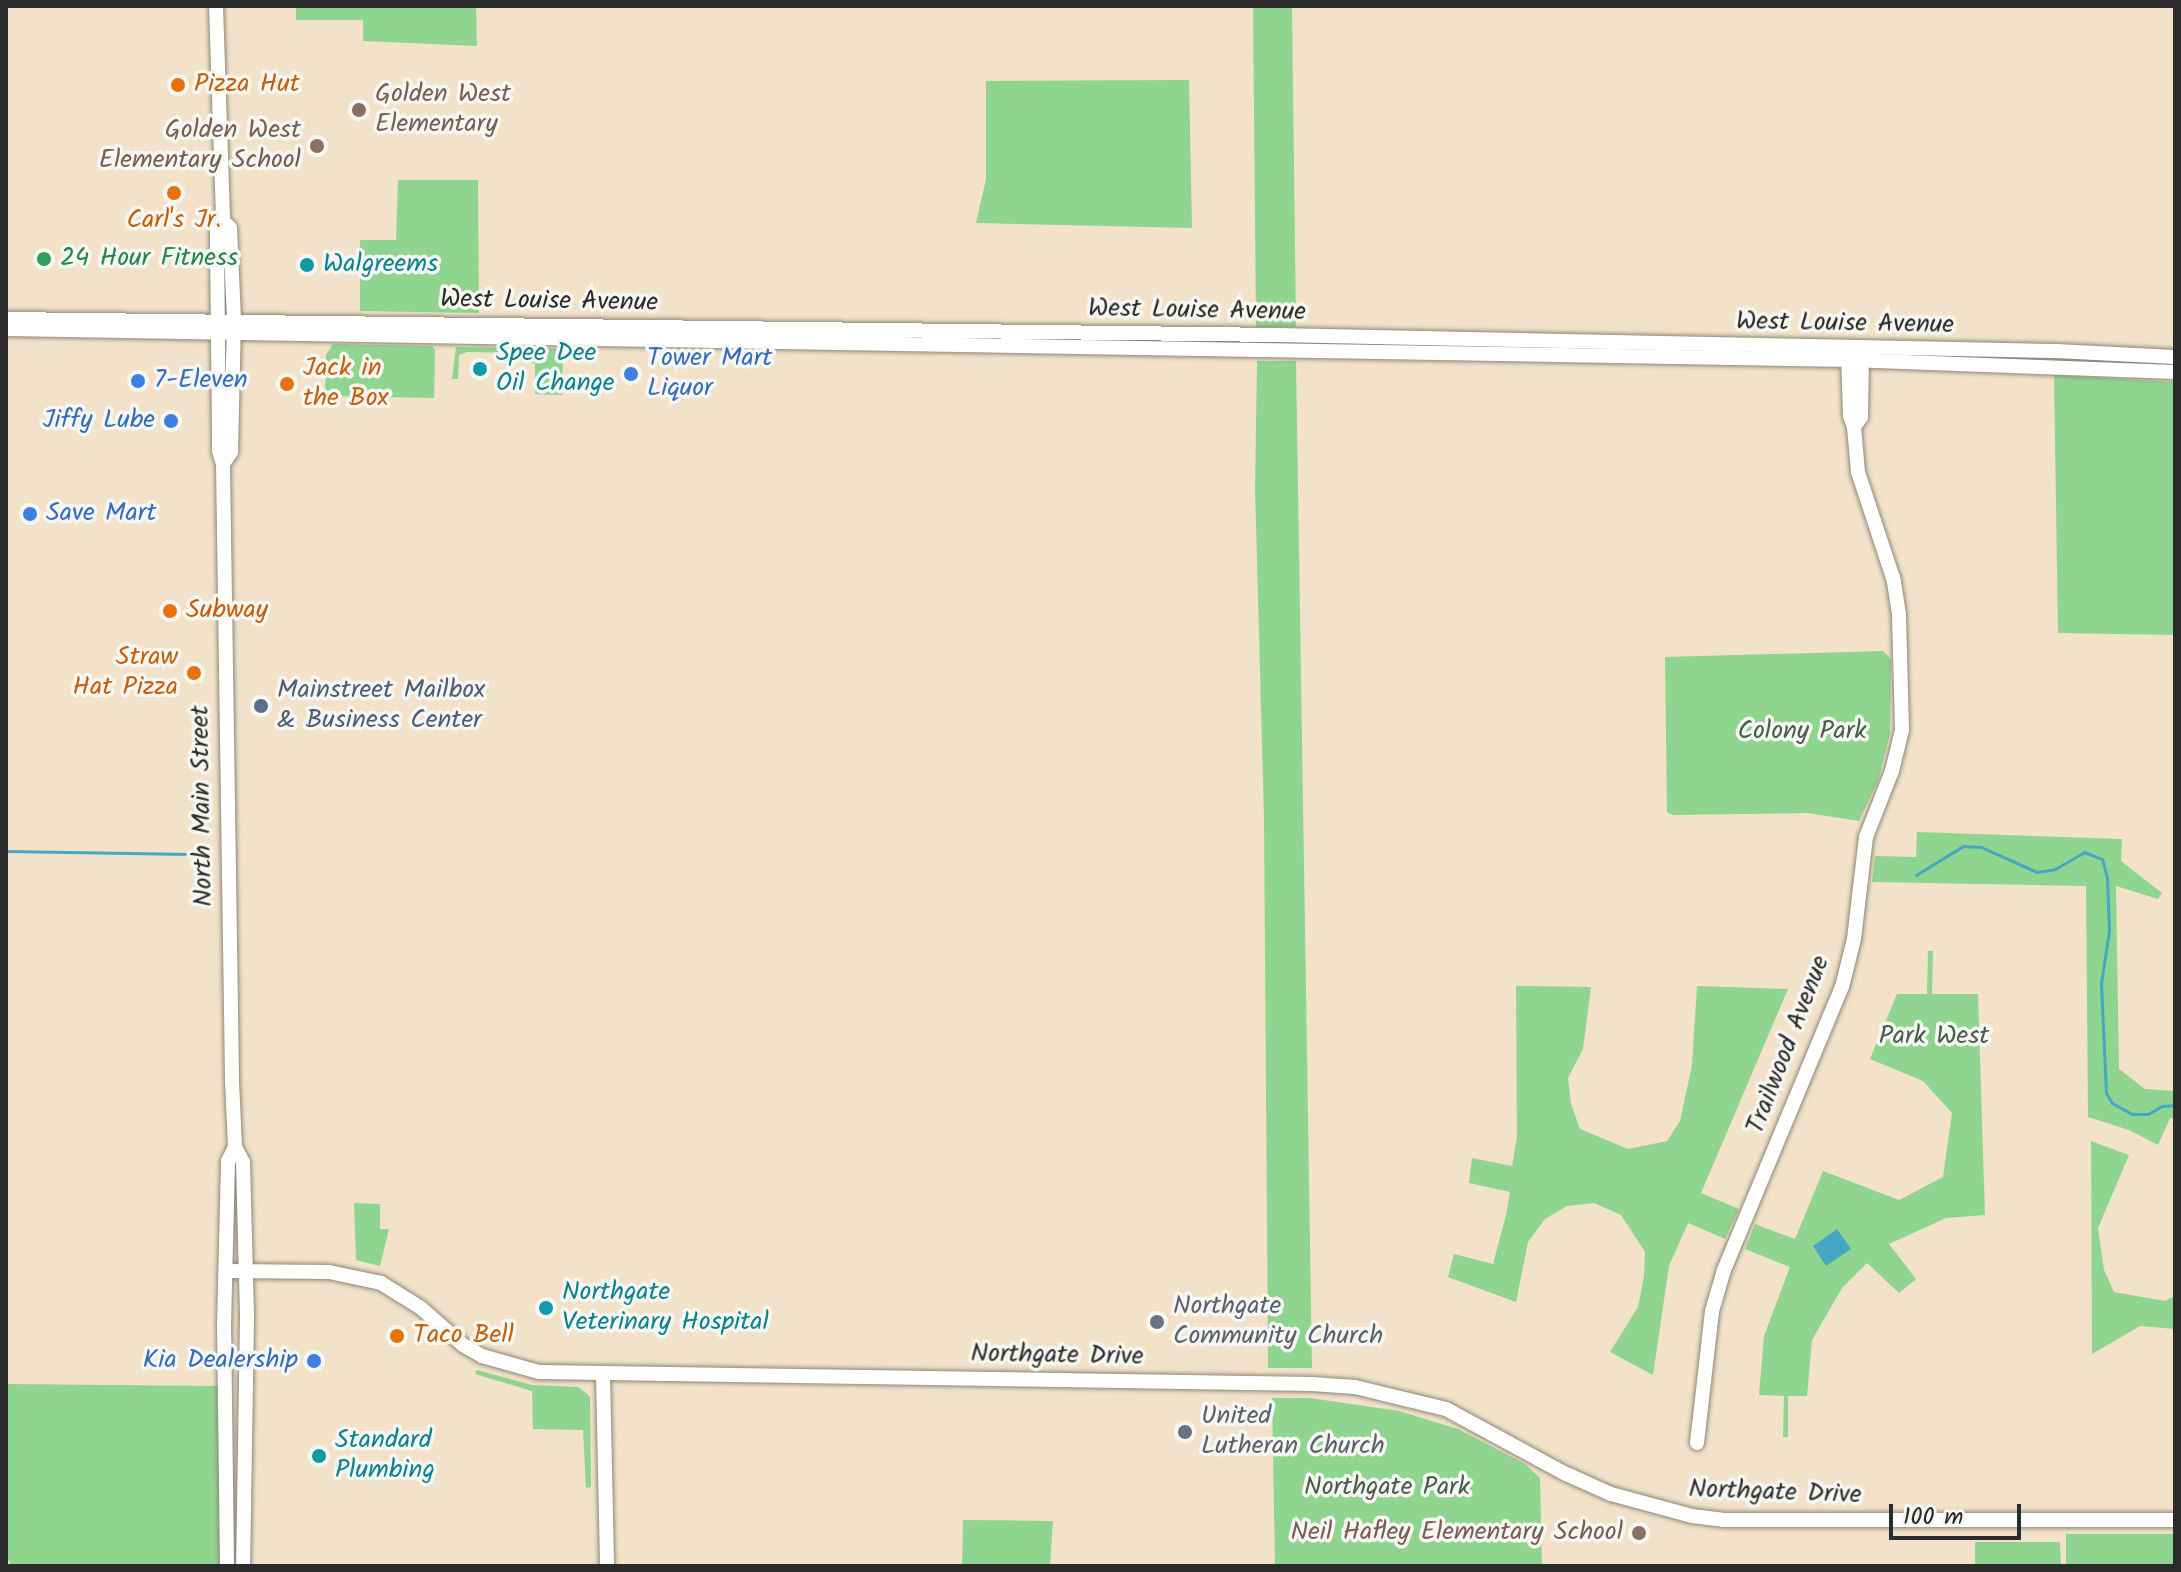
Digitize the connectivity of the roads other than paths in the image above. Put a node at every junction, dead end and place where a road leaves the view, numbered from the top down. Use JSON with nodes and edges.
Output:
{"nodes":[{"id":1,"x":216,"y":6,"type":"edge"},
{"id":2,"x":223,"y":221,"type":"junction"},
{"id":3,"x":6,"y":319,"type":"edge"},
{"id":4,"x":218,"y":327,"type":"junction"},
{"id":5,"x":234,"y":327,"type":"junction"},
{"id":6,"x":6,"y":329,"type":"edge"},
{"id":7,"x":1855,"y":355,"type":"junction"},
{"id":8,"x":2175,"y":357,"type":"edge"},
{"id":9,"x":2175,"y":372,"type":"edge"},
{"id":10,"x":223,"y":464,"type":"junction"},
{"id":11,"x":235,"y":1147,"type":"junction"},
{"id":12,"x":227,"y":1271,"type":"junction"},
{"id":13,"x":246,"y":1272,"type":"junction"},
{"id":14,"x":603,"y":1374,"type":"junction"},
{"id":15,"x":1697,"y":1443,"type":"dead end"},
{"id":16,"x":2175,"y":1520,"type":"edge"},
{"id":17,"x":227,"y":1566,"type":"edge"},
{"id":18,"x":243,"y":1566,"type":"edge"},
{"id":19,"x":607,"y":1566,"type":"edge"}],
"edges":[{"from":1,"to":2,"type":"main road","name":"North Main Street"},
{"from":2,"to":4,"type":"main road","name":"North Main Street"},
{"from":2,"to":5,"type":"main road","name":"North Main Street"},
{"from":3,"to":4,"type":"main road"},
{"from":4,"to":5,"type":"main road","name":"West Louise Avenue"},
{"from":4,"to":6,"type":"main road"},
{"from":4,"to":10,"type":"main road","name":"North Main Street"},
{"from":5,"to":7,"type":"main road","name":"West Louise Avenue"},
{"from":5,"to":10,"type":"main road","name":"North Main Street"},
{"from":7,"to":8,"type":"main road","name":"West Louise Avenue"},
{"from":7,"to":9,"type":"main road","name":"West Louise Avenue"},
{"from":7,"to":15,"type":"main road","name":"Trailwood Avenue"},
{"from":10,"to":11,"type":"main road","name":"North Main Street"},
{"from":11,"to":12,"type":"main road","name":"North Main Street"},
{"from":11,"to":13,"type":"main road","name":"North Main Street"},
{"from":12,"to":13,"type":"main road","name":"Northgate Drive"},
{"from":12,"to":17,"type":"main road","name":"North Main Street"},
{"from":13,"to":14,"type":"main road","name":"Northgate Drive"},
{"from":13,"to":18,"type":"main road","name":"North Main Street"},
{"from":14,"to":16,"type":"main road","name":"Northgate Drive"},
{"from":14,"to":19,"type":"main road"}]}
